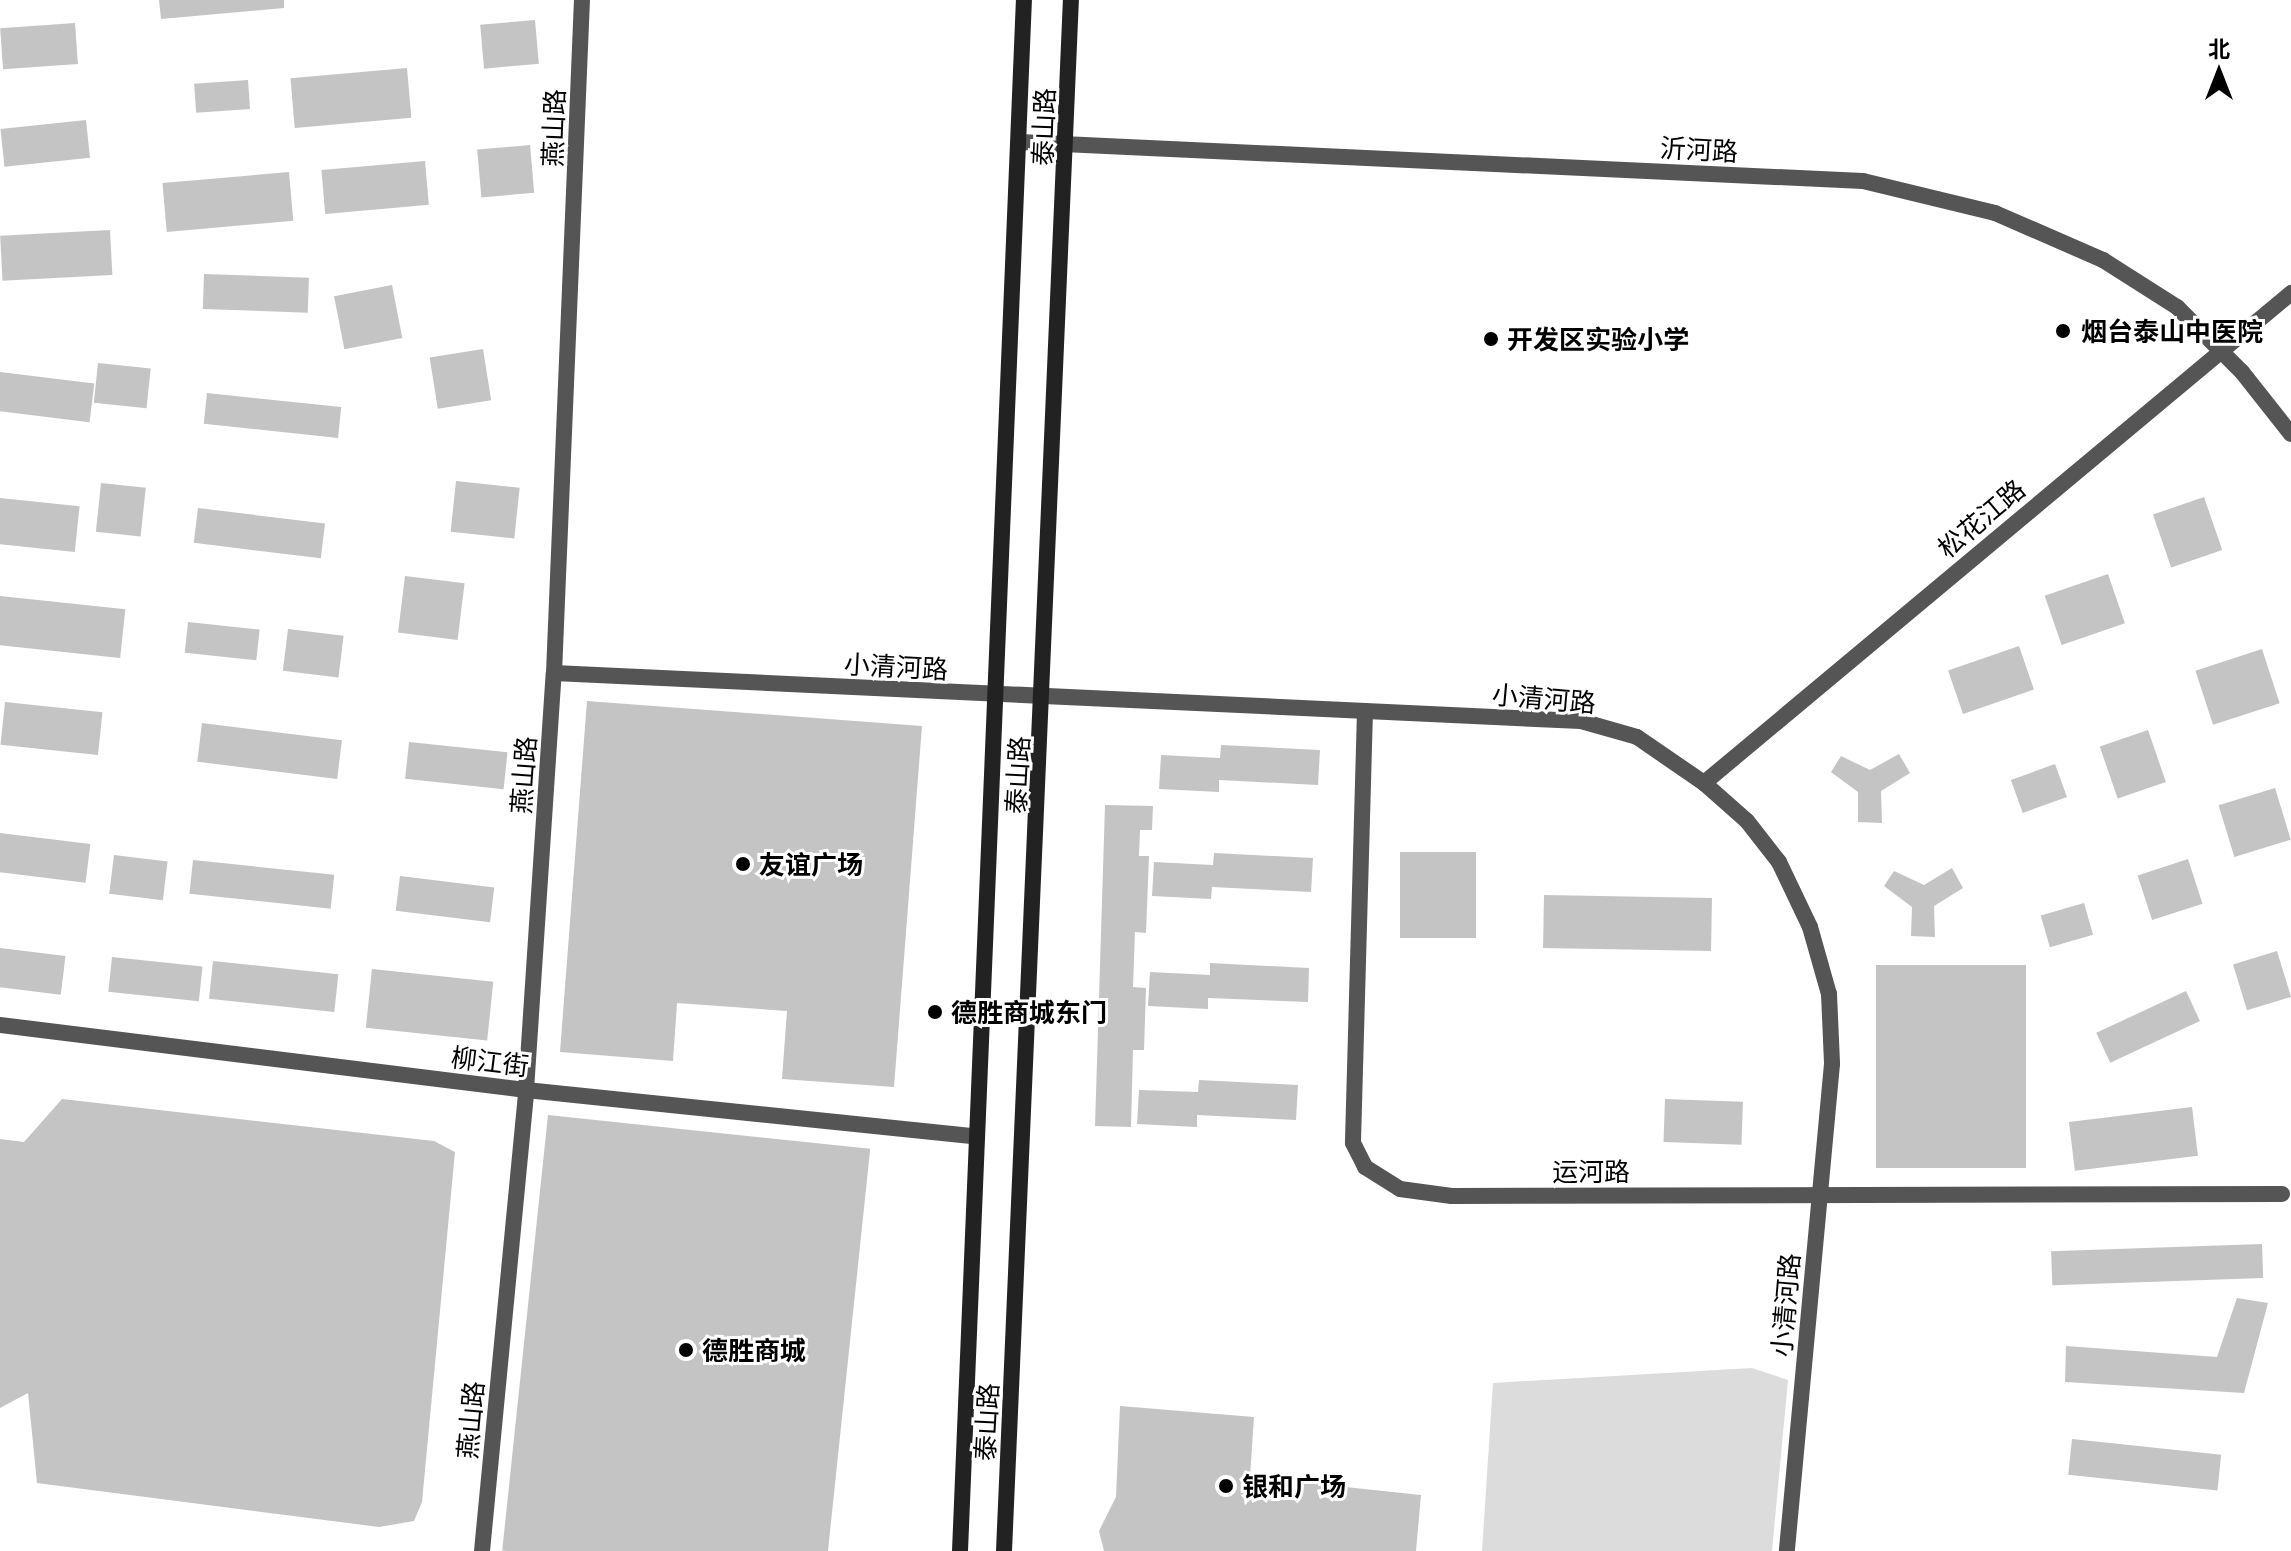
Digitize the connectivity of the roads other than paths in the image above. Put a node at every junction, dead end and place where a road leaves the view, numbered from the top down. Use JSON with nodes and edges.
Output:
{"nodes":[{"id":1,"x":582,"y":0,"type":"edge"},
{"id":2,"x":1024,"y":0,"type":"edge"},
{"id":3,"x":1071,"y":0,"type":"edge"},
{"id":4,"x":1020,"y":142,"type":"junction"},
{"id":5,"x":1066,"y":142,"type":"junction"},
{"id":6,"x":2291,"y":293,"type":"edge"},
{"id":7,"x":2220,"y":349,"type":"junction"},
{"id":8,"x":2291,"y":434,"type":"edge"},
{"id":9,"x":554,"y":673,"type":"junction"},
{"id":10,"x":999,"y":695,"type":"junction"},
{"id":11,"x":1045,"y":696,"type":"junction"},
{"id":12,"x":1365,"y":711,"type":"junction"},
{"id":13,"x":1704,"y":783,"type":"junction"},
{"id":14,"x":0,"y":1025,"type":"edge"},
{"id":15,"x":526,"y":1090,"type":"junction"},
{"id":16,"x":974,"y":1136,"type":"junction"},
{"id":17,"x":2282,"y":1194,"type":"dead end"},
{"id":18,"x":1819,"y":1195,"type":"junction"},
{"id":19,"x":482,"y":1551,"type":"edge"},
{"id":20,"x":960,"y":1551,"type":"edge"},
{"id":21,"x":1004,"y":1551,"type":"edge"},
{"id":22,"x":1787,"y":1551,"type":"edge"}],
"edges":[{"from":1,"to":9,"type":"street","name":"燕山路"},
{"from":2,"to":4,"type":"main road","name":"泰山路"},
{"from":3,"to":5,"type":"main road","name":"泰山路"},
{"from":4,"to":5,"type":"street","name":"沂河路"},
{"from":4,"to":10,"type":"main road","name":"泰山路"},
{"from":5,"to":7,"type":"street","name":"沂河路"},
{"from":5,"to":11,"type":"main road","name":"泰山路"},
{"from":6,"to":7,"type":"street","name":"松花江路"},
{"from":7,"to":8,"type":"street","name":"沂河路"},
{"from":7,"to":13,"type":"street","name":"松花江路"},
{"from":9,"to":10,"type":"street","name":"小清河路"},
{"from":9,"to":15,"type":"street","name":"燕山路"},
{"from":10,"to":11,"type":"street","name":"小清河路"},
{"from":10,"to":16,"type":"main road","name":"泰山路"},
{"from":11,"to":12,"type":"street","name":"小清河路"},
{"from":11,"to":21,"type":"main road","name":"泰山路"},
{"from":12,"to":13,"type":"street","name":"小清河路"},
{"from":12,"to":18,"type":"street","name":"运河路"},
{"from":13,"to":18,"type":"street","name":"小清河路"},
{"from":14,"to":15,"type":"street","name":"柳江街"},
{"from":15,"to":16,"type":"street","name":"柳江街"},
{"from":15,"to":19,"type":"street","name":"燕山路"},
{"from":16,"to":20,"type":"main road","name":"泰山路"},
{"from":17,"to":18,"type":"street","name":"运河路"},
{"from":18,"to":22,"type":"street","name":"小清河路"}]}
